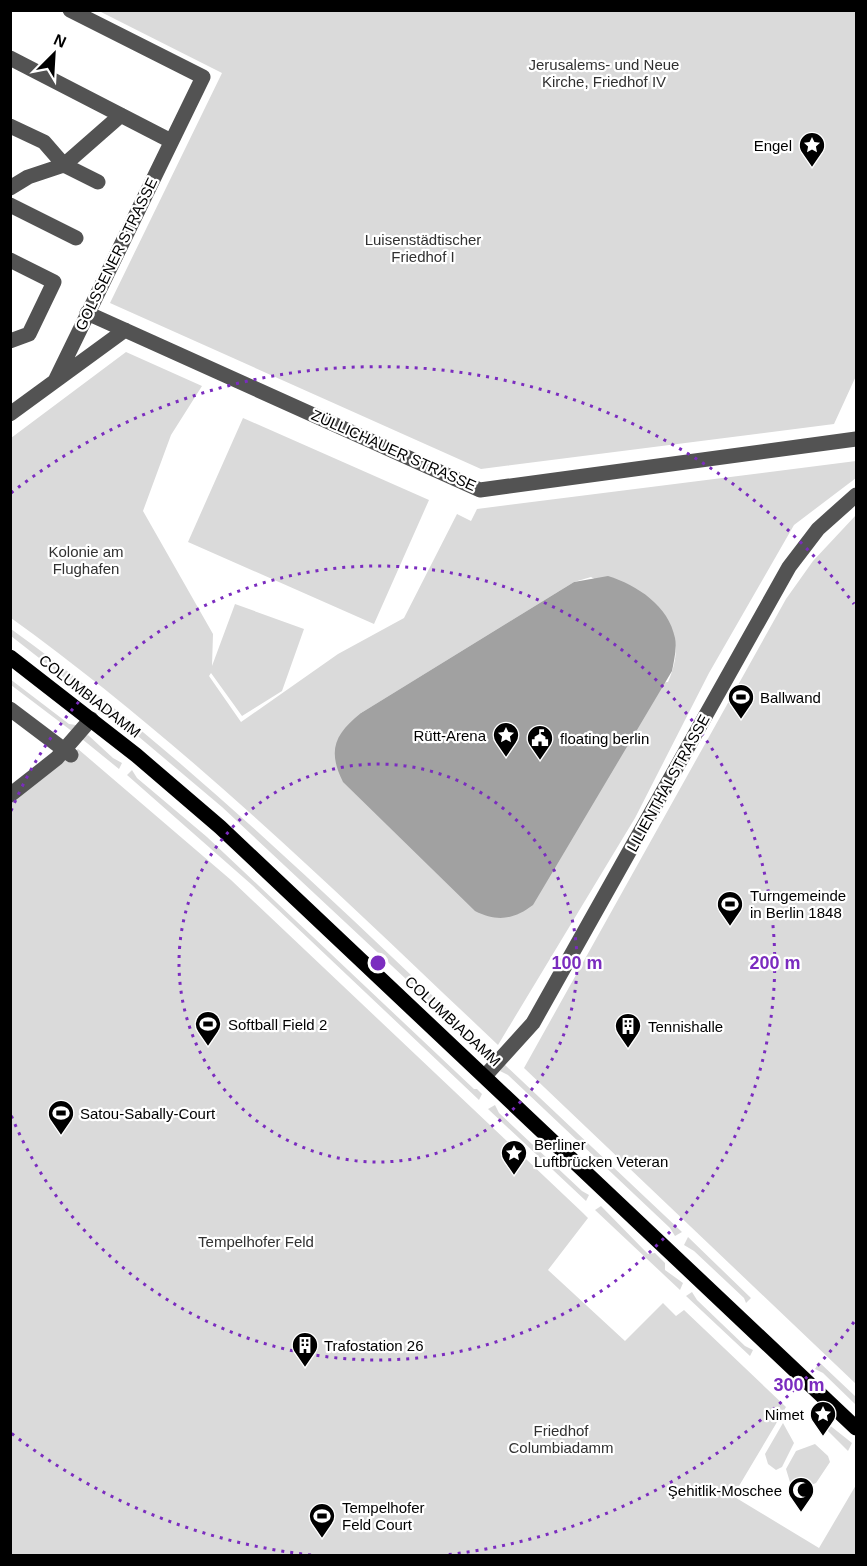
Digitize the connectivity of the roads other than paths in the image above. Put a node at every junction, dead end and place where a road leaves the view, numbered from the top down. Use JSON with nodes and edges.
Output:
{"nodes":[{"id":1,"x":70,"y":10,"type":"edge"},
{"id":2,"x":10,"y":58,"type":"edge"},
{"id":3,"x":121,"y":115,"type":"junction"},
{"id":4,"x":10,"y":126,"type":"edge"},
{"id":5,"x":171,"y":141,"type":"junction"},
{"id":6,"x":64,"y":165,"type":"junction"},
{"id":7,"x":98,"y":182,"type":"dead end"},
{"id":8,"x":10,"y":188,"type":"edge"},
{"id":9,"x":10,"y":205,"type":"edge"},
{"id":10,"x":76,"y":238,"type":"dead end"},
{"id":11,"x":10,"y":261,"type":"edge"},
{"id":12,"x":87,"y":314,"type":"junction"},
{"id":13,"x":125,"y":330,"type":"junction"},
{"id":14,"x":10,"y":341,"type":"edge"},
{"id":15,"x":55,"y":381,"type":"junction"},
{"id":16,"x":10,"y":414,"type":"edge"},
{"id":17,"x":856,"y":439,"type":"edge"},
{"id":18,"x":856,"y":495,"type":"edge"},
{"id":19,"x":10,"y":657,"type":"edge"},
{"id":20,"x":10,"y":709,"type":"edge"},
{"id":21,"x":92,"y":719,"type":"junction"},
{"id":22,"x":68,"y":752,"type":"junction"},
{"id":23,"x":10,"y":795,"type":"edge"},
{"id":24,"x":485,"y":1077,"type":"junction"},
{"id":25,"x":856,"y":1428,"type":"edge"}],
"edges":[{"from":1,"to":5,"type":"street","name":"GOLSSENER STRASSE"},
{"from":2,"to":3,"type":"street"},
{"from":3,"to":5,"type":"street"},
{"from":3,"to":6,"type":"street"},
{"from":4,"to":6,"type":"street"},
{"from":5,"to":12,"type":"street","name":"GOLSSENER STRASSE"},
{"from":6,"to":7,"type":"street"},
{"from":6,"to":8,"type":"street"},
{"from":9,"to":10,"type":"street"},
{"from":11,"to":14,"type":"street"},
{"from":12,"to":13,"type":"street","name":"ZÜLLICHAUER STRASSE"},
{"from":12,"to":15,"type":"street","name":"GOLSSENER STRASSE"},
{"from":13,"to":15,"type":"street"},
{"from":13,"to":17,"type":"street","name":"ZÜLLICHAUER STRASSE"},
{"from":15,"to":16,"type":"street","name":"GOLSSENER STRASSE"},
{"from":18,"to":24,"type":"street","name":"LILIENTHALSTRASSE"},
{"from":19,"to":21,"type":"main road","name":"COLUMBIADAMM"},
{"from":20,"to":22,"type":"street"},
{"from":21,"to":22,"type":"street"},
{"from":21,"to":24,"type":"main road","name":"COLUMBIADAMM"},
{"from":22,"to":23,"type":"street"},
{"from":24,"to":25,"type":"main road","name":"COLUMBIADAMM"}]}
